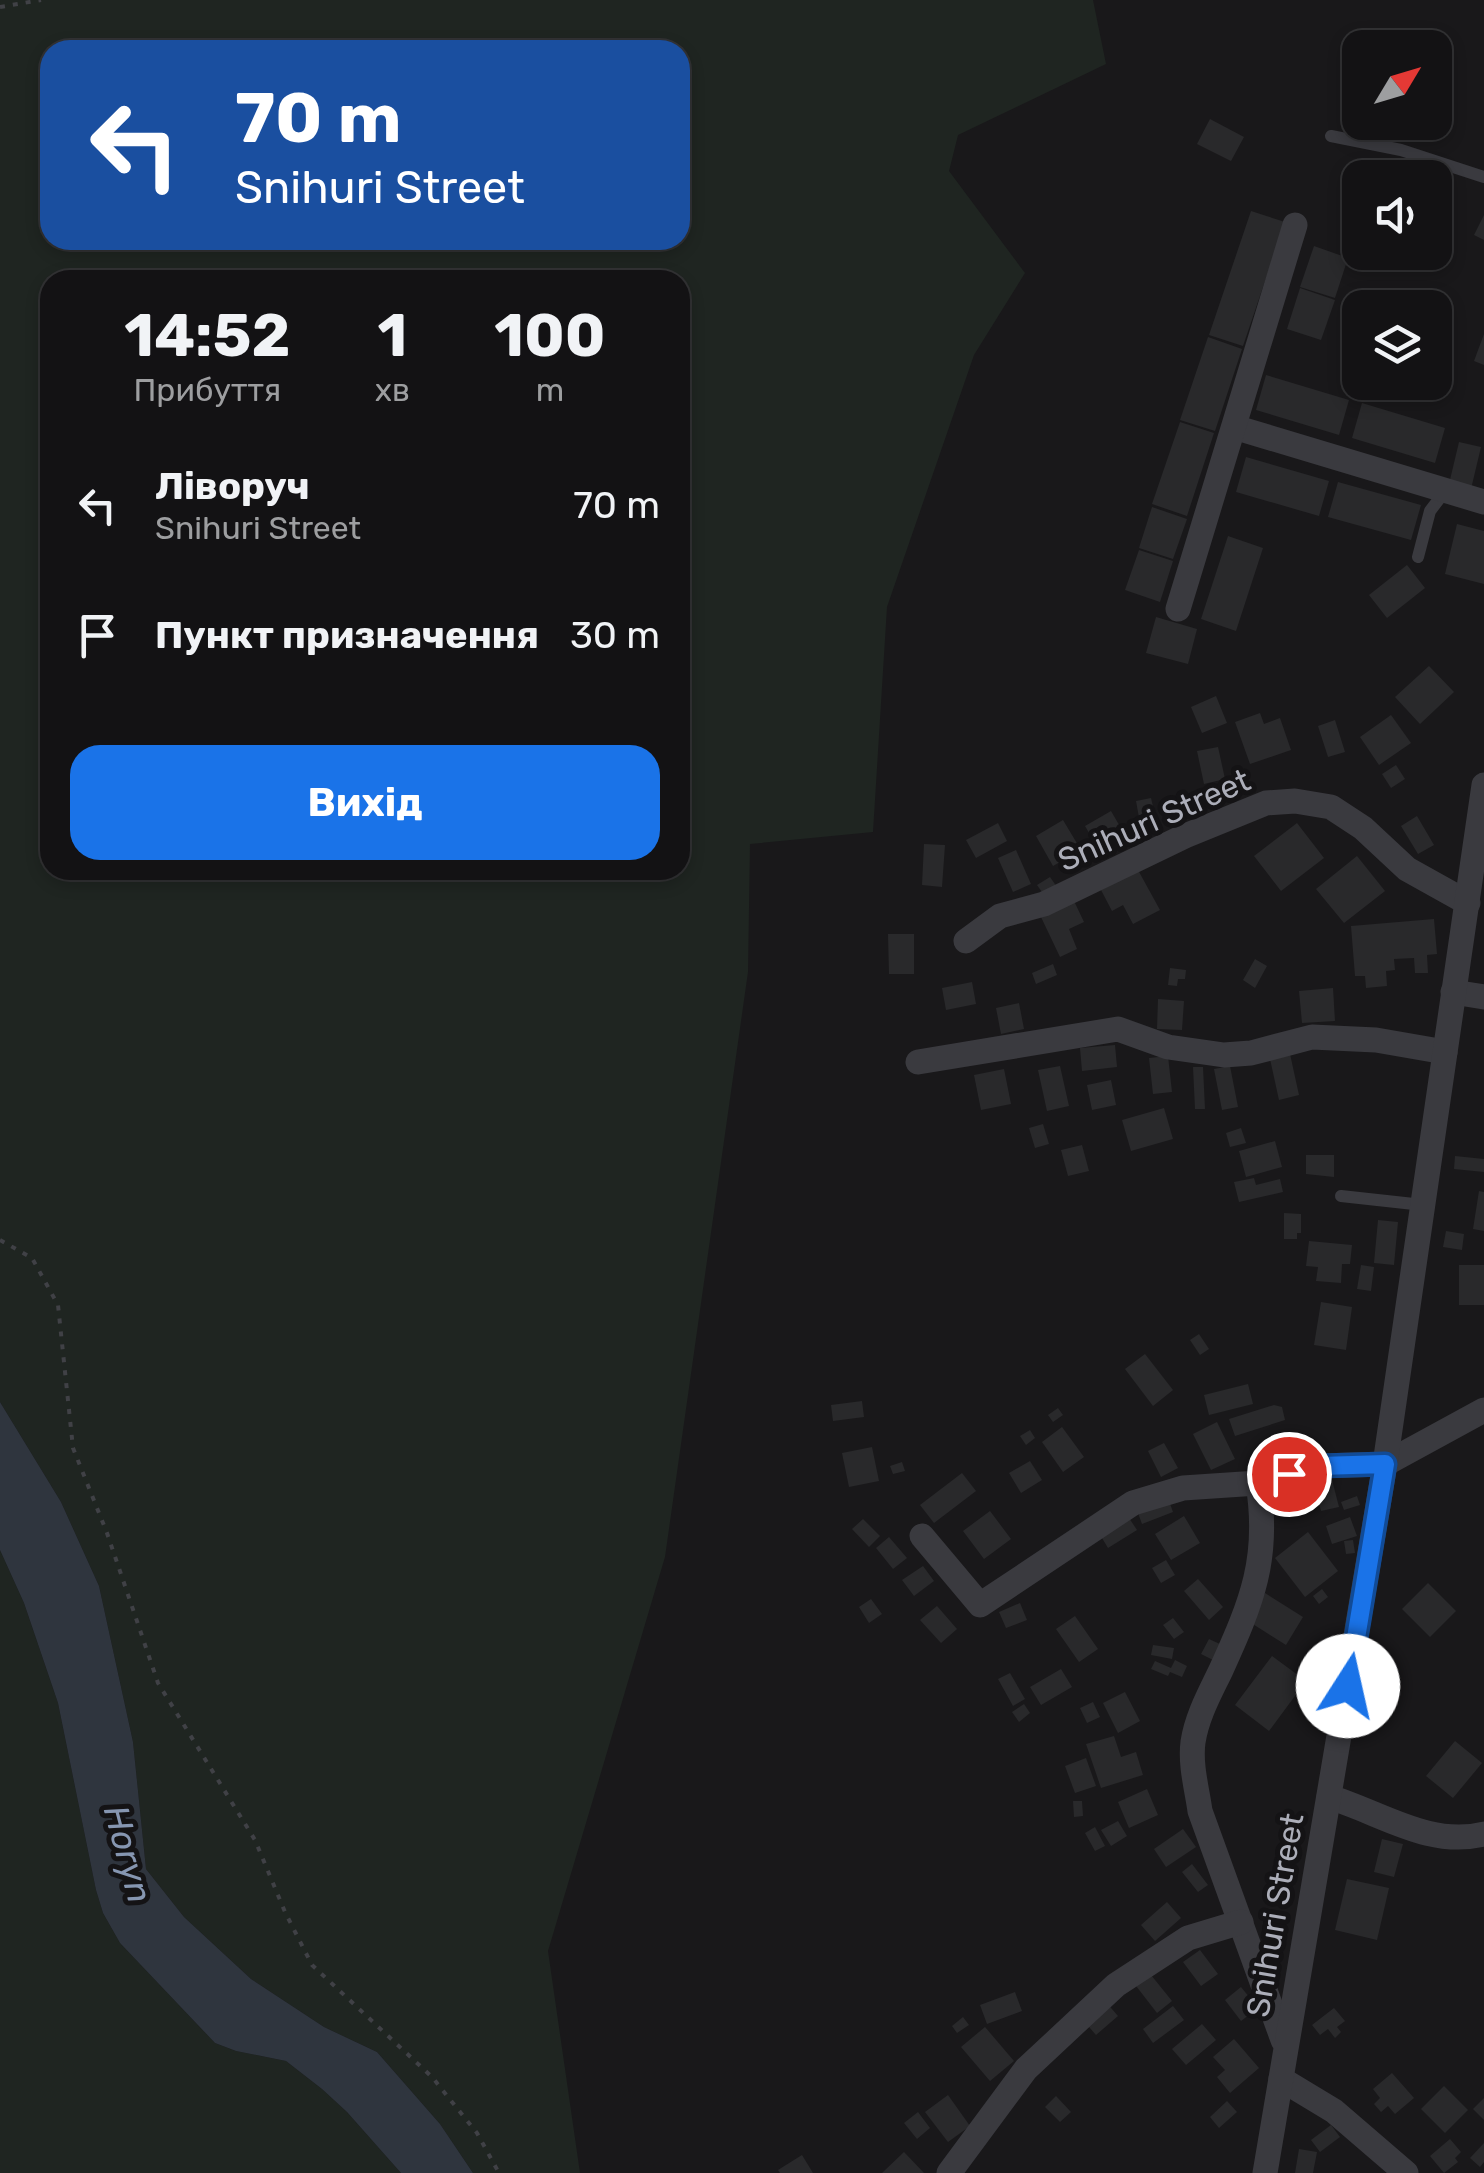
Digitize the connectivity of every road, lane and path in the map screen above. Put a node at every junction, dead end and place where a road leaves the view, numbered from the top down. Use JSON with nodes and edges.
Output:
{"nodes":[{"id":1,"x":42,"y":0,"type":"edge"},
{"id":2,"x":0,"y":7,"type":"edge"},
{"id":3,"x":1331,"y":136,"type":"dead end"},
{"id":4,"x":1484,"y":178,"type":"edge"},
{"id":5,"x":1295,"y":225,"type":"dead end"},
{"id":6,"x":1234,"y":427,"type":"junction"},
{"id":7,"x":1446,"y":490,"type":"junction"},
{"id":8,"x":1484,"y":502,"type":"edge"},
{"id":9,"x":1418,"y":557,"type":"dead end"},
{"id":10,"x":1178,"y":609,"type":"dead end"},
{"id":11,"x":1484,"y":785,"type":"edge"},
{"id":12,"x":1468,"y":903,"type":"junction"},
{"id":13,"x":966,"y":941,"type":"dead end"},
{"id":14,"x":1453,"y":992,"type":"junction"},
{"id":15,"x":1484,"y":998,"type":"edge"},
{"id":16,"x":1445,"y":1052,"type":"junction"},
{"id":17,"x":918,"y":1062,"type":"dead end"},
{"id":18,"x":1341,"y":1196,"type":"dead end"},
{"id":19,"x":1424,"y":1205,"type":"junction"},
{"id":20,"x":0,"y":1240,"type":"edge"},
{"id":21,"x":1484,"y":1410,"type":"edge"},
{"id":22,"x":1385,"y":1464,"type":"junction"},
{"id":23,"x":1258,"y":1483,"type":"junction"},
{"id":24,"x":922,"y":1536,"type":"dead end"},
{"id":25,"x":1329,"y":1797,"type":"junction"},
{"id":26,"x":1484,"y":1834,"type":"edge"},
{"id":27,"x":1240,"y":1922,"type":"junction"},
{"id":28,"x":1285,"y":2044,"type":"junction"},
{"id":29,"x":1281,"y":2079,"type":"junction"},
{"id":30,"x":500,"y":2173,"type":"edge"},
{"id":31,"x":949,"y":2173,"type":"edge"},
{"id":32,"x":1265,"y":2173,"type":"edge"},
{"id":33,"x":1406,"y":2173,"type":"edge"}],
"edges":[{"from":1,"to":2,"type":"path"},
{"from":3,"to":4,"type":"lane"},
{"from":5,"to":6,"type":"street"},
{"from":6,"to":7,"type":"street"},
{"from":6,"to":10,"type":"street"},
{"from":7,"to":8,"type":"street"},
{"from":7,"to":9,"type":"lane"},
{"from":11,"to":12,"type":"street","name":"Snihuri Street"},
{"from":12,"to":13,"type":"street","name":"Snihuri Street"},
{"from":12,"to":14,"type":"street","name":"Snihuri Street"},
{"from":14,"to":15,"type":"street"},
{"from":14,"to":16,"type":"street","name":"Snihuri Street"},
{"from":16,"to":17,"type":"street"},
{"from":16,"to":19,"type":"street","name":"Snihuri Street"},
{"from":18,"to":19,"type":"lane"},
{"from":19,"to":22,"type":"street","name":"Snihuri Street"},
{"from":20,"to":30,"type":"path"},
{"from":21,"to":22,"type":"street"},
{"from":22,"to":23,"type":"street"},
{"from":22,"to":25,"type":"street","name":"Snihuri Street"},
{"from":23,"to":24,"type":"street"},
{"from":23,"to":27,"type":"street","name":"Snihuri Street"},
{"from":25,"to":26,"type":"street","name":"Snihuri Street"},
{"from":25,"to":28,"type":"street","name":"Snihuri Street"},
{"from":27,"to":28,"type":"street","name":"Snihuri Street"},
{"from":27,"to":31,"type":"street","name":"Snihuri Street"},
{"from":28,"to":29,"type":"street","name":"Snihuri Street"},
{"from":29,"to":32,"type":"street","name":"Snihuri Street"},
{"from":29,"to":33,"type":"street"}]}
